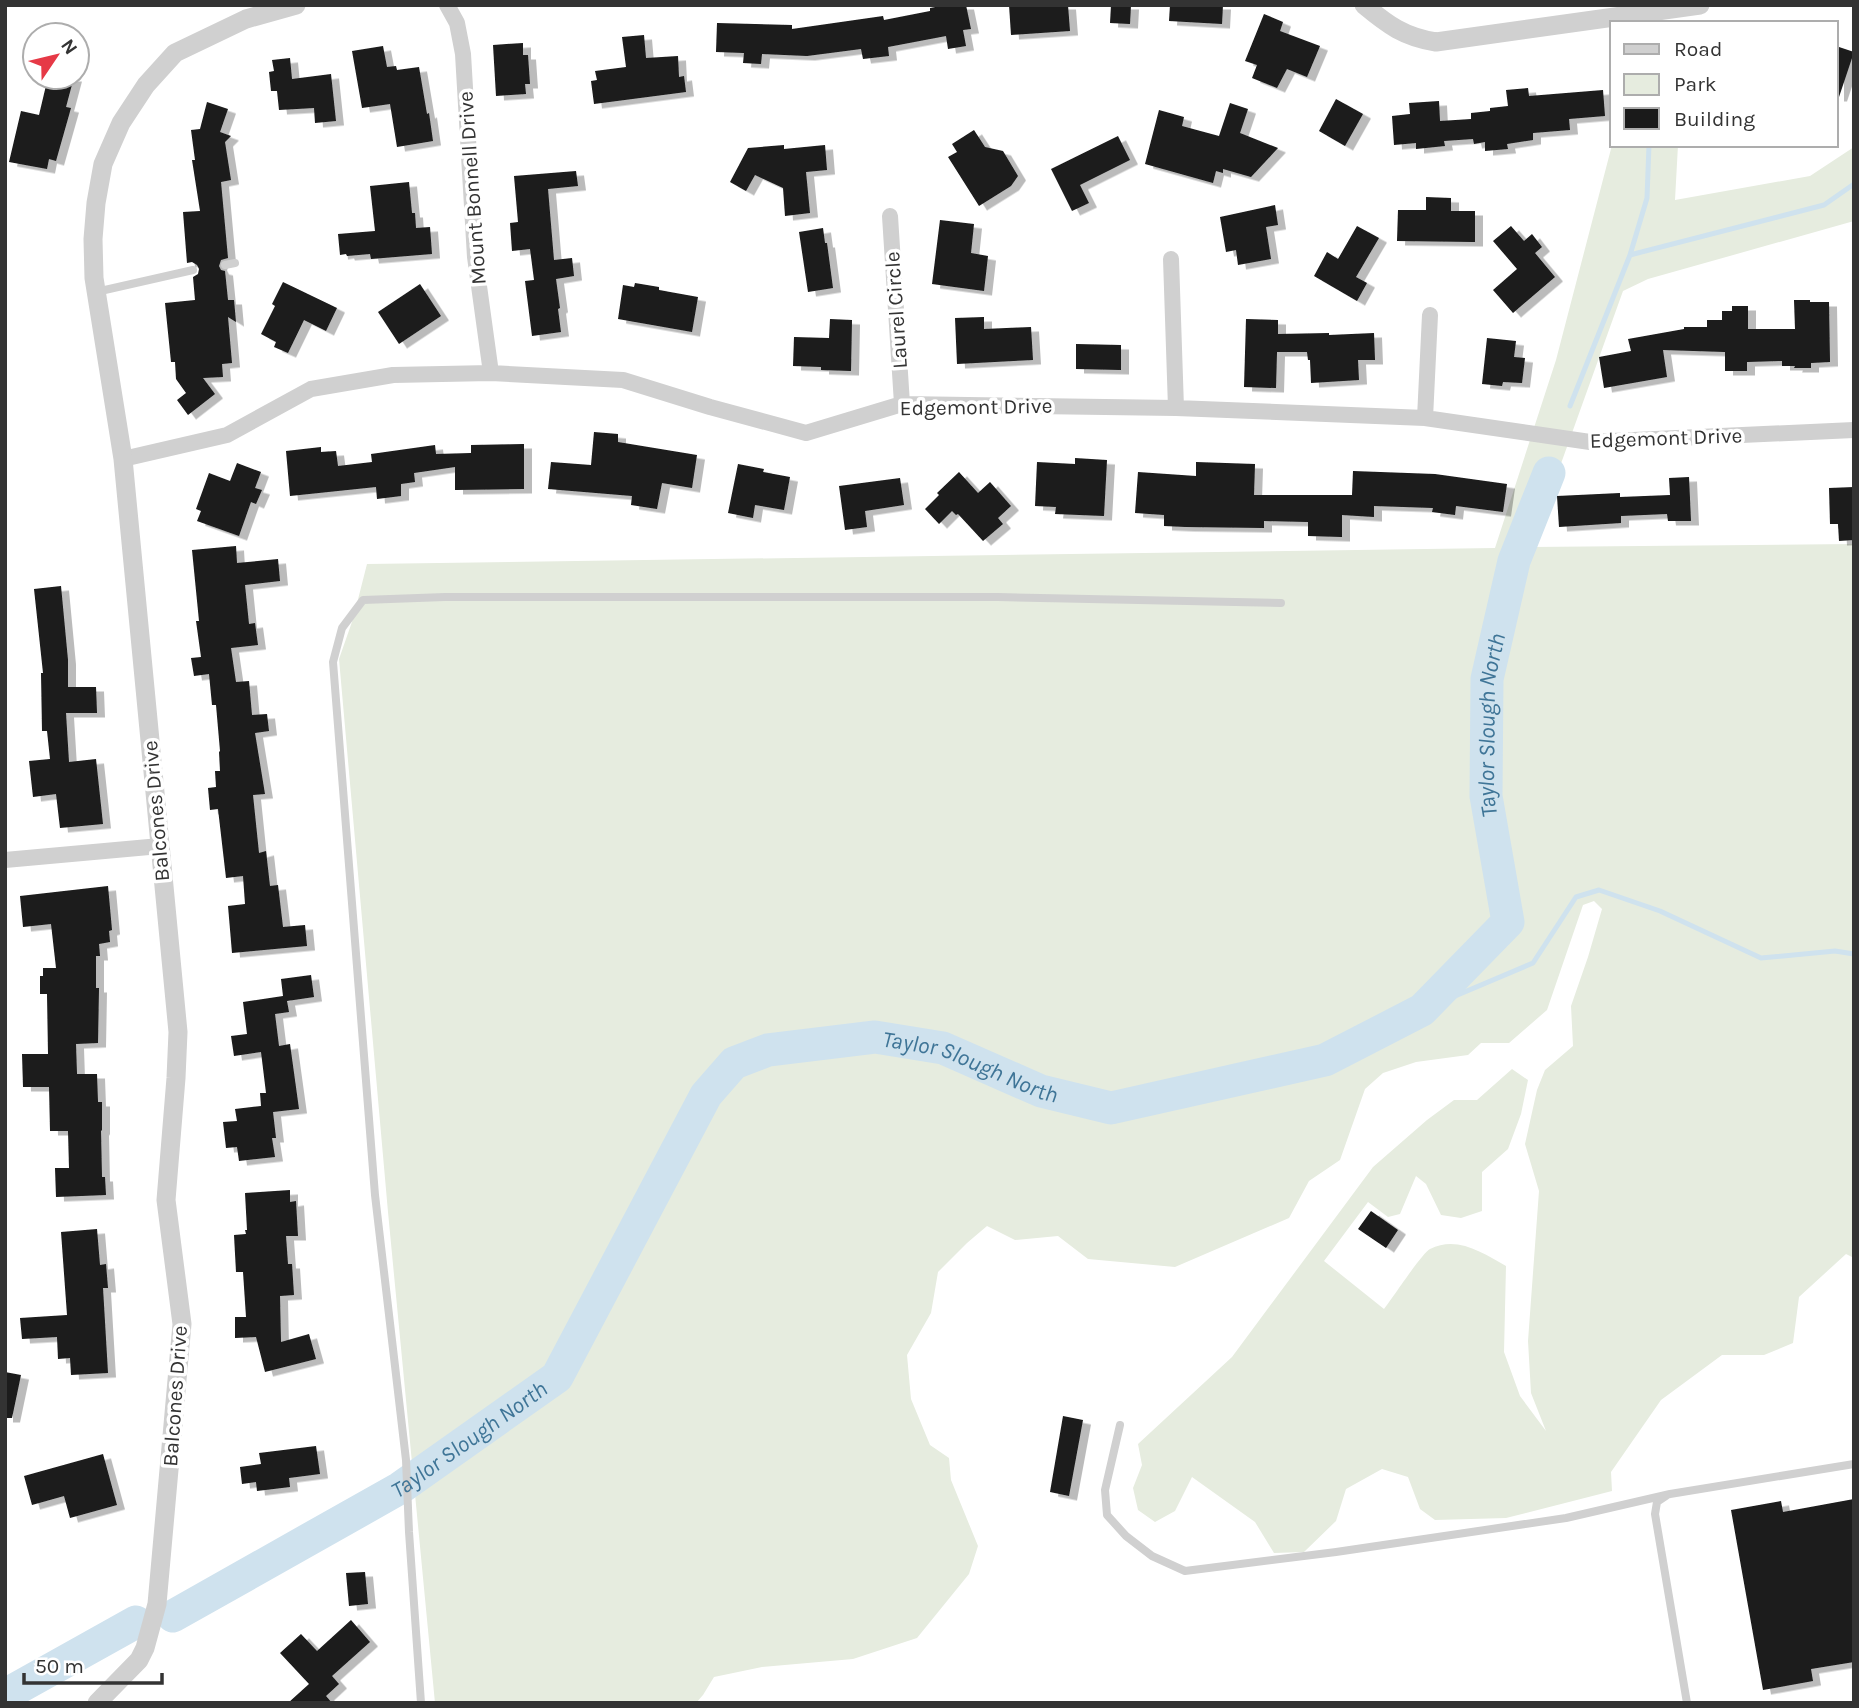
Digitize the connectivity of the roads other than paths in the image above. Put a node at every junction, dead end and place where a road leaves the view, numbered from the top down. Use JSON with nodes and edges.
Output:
{"nodes":[{"id":1,"x":296,"y":5,"type":"edge"},
{"id":2,"x":447,"y":5,"type":"edge"},
{"id":3,"x":1364,"y":5,"type":"edge"},
{"id":4,"x":1700,"y":5,"type":"edge"},
{"id":5,"x":1633,"y":10,"type":"edge"},
{"id":6,"x":890,"y":216,"type":"dead end"},
{"id":7,"x":1171,"y":259,"type":"dead end"},
{"id":8,"x":235,"y":263,"type":"dead end"},
{"id":9,"x":225,"y":265,"type":"dead end"},
{"id":10,"x":193,"y":270,"type":"dead end"},
{"id":11,"x":96,"y":292,"type":"junction"},
{"id":12,"x":1430,"y":315,"type":"dead end"},
{"id":13,"x":491,"y":373,"type":"junction"},
{"id":14,"x":902,"y":404,"type":"junction"},
{"id":15,"x":1176,"y":408,"type":"junction"},
{"id":16,"x":1425,"y":418,"type":"junction"},
{"id":17,"x":1854,"y":430,"type":"edge"},
{"id":18,"x":123,"y":459,"type":"junction"},
{"id":19,"x":1281,"y":603,"type":"dead end"},
{"id":20,"x":159,"y":846,"type":"junction"},
{"id":21,"x":5,"y":860,"type":"edge"},
{"id":22,"x":1120,"y":1425,"type":"dead end"},
{"id":23,"x":1854,"y":1464,"type":"edge"},
{"id":24,"x":1670,"y":1494,"type":"junction"},
{"id":25,"x":97,"y":1703,"type":"edge"},
{"id":26,"x":421,"y":1703,"type":"edge"},
{"id":27,"x":1687,"y":1703,"type":"edge"}],
"edges":[{"from":1,"to":11,"type":"street","name":"Balcones Drive"},
{"from":2,"to":13,"type":"street","name":"Mount Bonnell Drive"},
{"from":3,"to":5,"type":"street"},
{"from":4,"to":5,"type":"street"},
{"from":6,"to":14,"type":"street","name":"Laurel Circle"},
{"from":7,"to":15,"type":"street"},
{"from":8,"to":9,"type":"lane"},
{"from":10,"to":11,"type":"lane"},
{"from":11,"to":18,"type":"street","name":"Balcones Drive"},
{"from":12,"to":16,"type":"street"},
{"from":13,"to":14,"type":"street","name":"Edgemont Drive"},
{"from":13,"to":18,"type":"street","name":"Edgemont Drive"},
{"from":14,"to":15,"type":"street","name":"Edgemont Drive"},
{"from":15,"to":16,"type":"street","name":"Edgemont Drive"},
{"from":16,"to":17,"type":"street","name":"Edgemont Drive"},
{"from":18,"to":20,"type":"street","name":"Balcones Drive"},
{"from":19,"to":26,"type":"lane"},
{"from":20,"to":21,"type":"street"},
{"from":20,"to":25,"type":"street","name":"Balcones Drive"},
{"from":22,"to":24,"type":"lane"},
{"from":23,"to":24,"type":"lane"},
{"from":24,"to":27,"type":"lane"}]}
